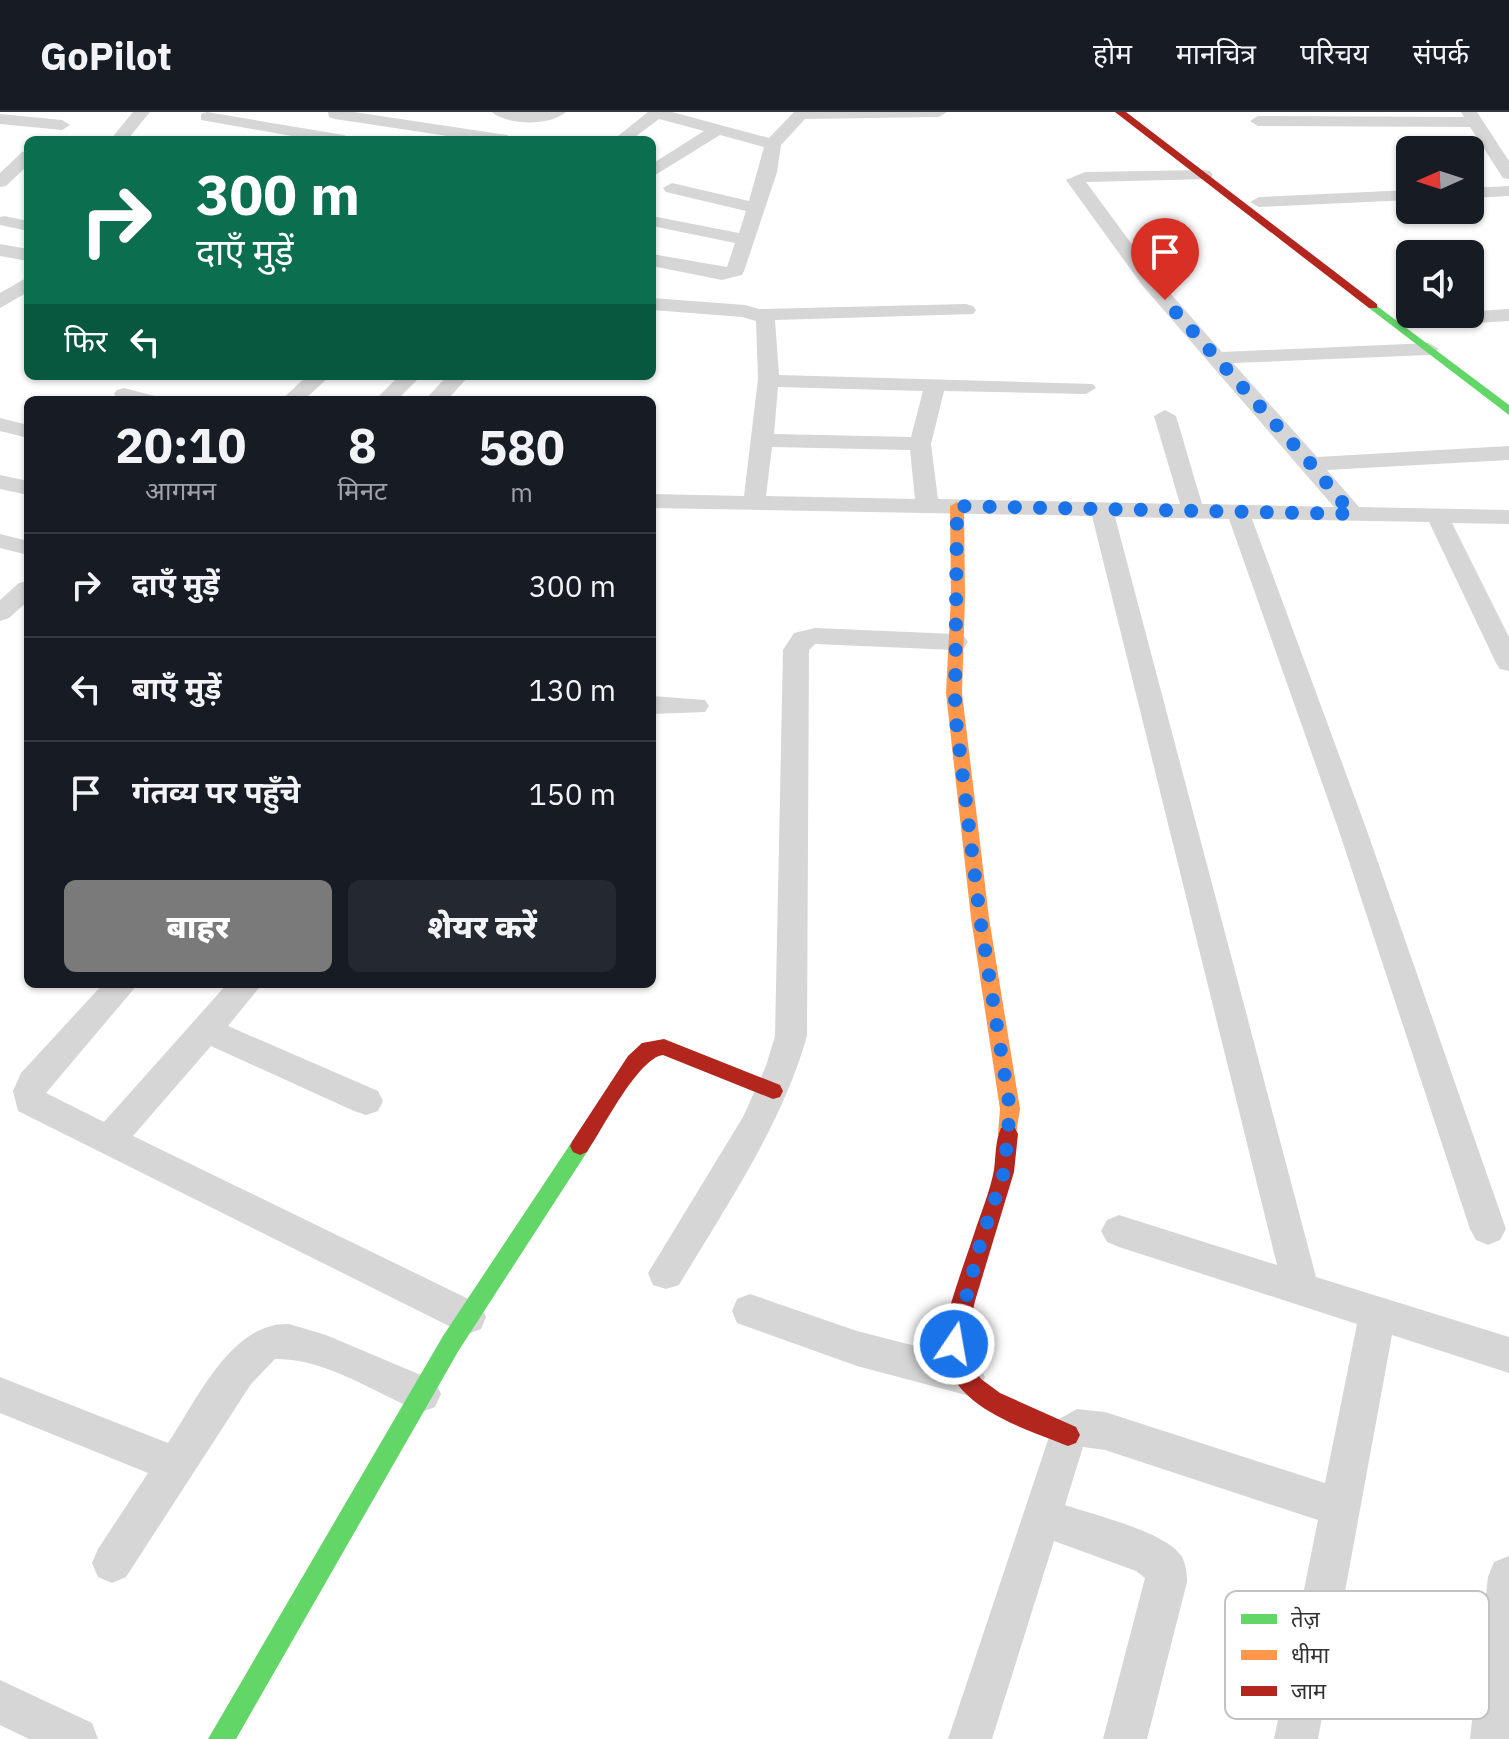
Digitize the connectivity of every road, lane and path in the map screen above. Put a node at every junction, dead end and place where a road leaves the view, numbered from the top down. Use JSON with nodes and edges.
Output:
{"nodes":[{"id":1,"x":76,"y":112,"type":"edge"},
{"id":2,"x":142,"y":112,"type":"edge"},
{"id":3,"x":500,"y":112,"type":"edge"},
{"id":4,"x":558,"y":112,"type":"edge"},
{"id":5,"x":658,"y":112,"type":"edge"},
{"id":6,"x":939,"y":112,"type":"edge"},
{"id":7,"x":1120,"y":112,"type":"edge"},
{"id":8,"x":1138,"y":112,"type":"edge"},
{"id":9,"x":335,"y":114,"type":"dead end"},
{"id":10,"x":207,"y":117,"type":"dead end"},
{"id":11,"x":1472,"y":117,"type":"edge"},
{"id":12,"x":0,"y":119,"type":"edge"},
{"id":13,"x":1258,"y":121,"type":"dead end"},
{"id":14,"x":62,"y":125,"type":"junction"},
{"id":15,"x":718,"y":129,"type":"junction"},
{"id":16,"x":50,"y":136,"type":"edge"},
{"id":17,"x":121,"y":136,"type":"edge"},
{"id":18,"x":320,"y":136,"type":"edge"},
{"id":19,"x":478,"y":136,"type":"edge"},
{"id":20,"x":626,"y":136,"type":"edge"},
{"id":21,"x":773,"y":144,"type":"junction"},
{"id":22,"x":24,"y":160,"type":"edge"},
{"id":23,"x":656,"y":169,"type":"edge"},
{"id":24,"x":1509,"y":173,"type":"edge"},
{"id":25,"x":1204,"y":175,"type":"junction"},
{"id":26,"x":0,"y":182,"type":"edge"},
{"id":27,"x":672,"y":188,"type":"dead end"},
{"id":28,"x":1509,"y":191,"type":"edge"},
{"id":29,"x":1484,"y":192,"type":"edge"},
{"id":30,"x":1396,"y":196,"type":"edge"},
{"id":31,"x":1259,"y":202,"type":"junction"},
{"id":32,"x":755,"y":208,"type":"junction"},
{"id":33,"x":4,"y":221,"type":"dead end"},
{"id":34,"x":656,"y":222,"type":"edge"},
{"id":35,"x":24,"y":225,"type":"edge"},
{"id":36,"x":746,"y":240,"type":"junction"},
{"id":37,"x":0,"y":250,"type":"edge"},
{"id":38,"x":24,"y":254,"type":"edge"},
{"id":39,"x":656,"y":261,"type":"edge"},
{"id":40,"x":24,"y":285,"type":"edge"},
{"id":41,"x":2,"y":299,"type":"edge"},
{"id":42,"x":656,"y":304,"type":"edge"},
{"id":43,"x":1396,"y":307,"type":"edge"},
{"id":44,"x":966,"y":310,"type":"dead end"},
{"id":45,"x":759,"y":315,"type":"junction"},
{"id":46,"x":1509,"y":315,"type":"edge"},
{"id":47,"x":1484,"y":317,"type":"edge"},
{"id":48,"x":1424,"y":328,"type":"edge"},
{"id":49,"x":1429,"y":349,"type":"junction"},
{"id":50,"x":1214,"y":358,"type":"junction"},
{"id":51,"x":315,"y":380,"type":"edge"},
{"id":52,"x":407,"y":380,"type":"edge"},
{"id":53,"x":455,"y":380,"type":"edge"},
{"id":54,"x":768,"y":381,"type":"junction"},
{"id":55,"x":935,"y":385,"type":"junction"},
{"id":56,"x":1086,"y":388,"type":"dead end"},
{"id":57,"x":1509,"y":392,"type":"edge"},
{"id":58,"x":124,"y":394,"type":"dead end"},
{"id":59,"x":132,"y":396,"type":"edge"},
{"id":60,"x":296,"y":396,"type":"edge"},
{"id":61,"x":389,"y":396,"type":"edge"},
{"id":62,"x":439,"y":396,"type":"edge"},
{"id":63,"x":1509,"y":411,"type":"edge"},
{"id":64,"x":1165,"y":416,"type":"dead end"},
{"id":65,"x":762,"y":440,"type":"junction"},
{"id":66,"x":920,"y":444,"type":"junction"},
{"id":67,"x":1509,"y":453,"type":"edge"},
{"id":68,"x":1311,"y":464,"type":"junction"},
{"id":69,"x":0,"y":482,"type":"edge"},
{"id":70,"x":24,"y":487,"type":"edge"},
{"id":71,"x":656,"y":501,"type":"edge"},
{"id":72,"x":754,"y":504,"type":"junction"},
{"id":73,"x":927,"y":505,"type":"junction"},
{"id":74,"x":957,"y":506,"type":"junction"},
{"id":75,"x":1102,"y":509,"type":"junction"},
{"id":76,"x":1193,"y":511,"type":"junction"},
{"id":77,"x":1238,"y":512,"type":"junction"},
{"id":78,"x":1352,"y":514,"type":"junction"},
{"id":79,"x":1437,"y":515,"type":"junction"},
{"id":80,"x":1509,"y":517,"type":"edge"},
{"id":81,"x":0,"y":541,"type":"edge"},
{"id":82,"x":24,"y":547,"type":"edge"},
{"id":83,"x":955,"y":642,"type":"junction"},
{"id":84,"x":1509,"y":663,"type":"edge"},
{"id":85,"x":656,"y":705,"type":"edge"},
{"id":86,"x":696,"y":706,"type":"dead end"},
{"id":87,"x":119,"y":988,"type":"edge"},
{"id":88,"x":243,"y":988,"type":"edge"},
{"id":89,"x":206,"y":1030,"type":"junction"},
{"id":90,"x":773,"y":1091,"type":"junction"},
{"id":91,"x":366,"y":1101,"type":"dead end"},
{"id":92,"x":108,"y":1141,"type":"junction"},
{"id":93,"x":1488,"y":1229,"type":"dead end"},
{"id":94,"x":1119,"y":1231,"type":"dead end"},
{"id":95,"x":666,"y":1273,"type":"dead end"},
{"id":96,"x":1300,"y":1287,"type":"junction"},
{"id":97,"x":750,"y":1311,"type":"dead end"},
{"id":98,"x":1378,"y":1311,"type":"junction"},
{"id":99,"x":468,"y":1317,"type":"junction"},
{"id":100,"x":1509,"y":1355,"type":"edge"},
{"id":101,"x":966,"y":1377,"type":"junction"},
{"id":102,"x":422,"y":1394,"type":"junction"},
{"id":103,"x":0,"y":1395,"type":"edge"},
{"id":104,"x":1068,"y":1435,"type":"junction"},
{"id":105,"x":176,"y":1465,"type":"junction"},
{"id":106,"x":1339,"y":1507,"type":"junction"},
{"id":107,"x":1042,"y":1517,"type":"junction"},
{"id":108,"x":112,"y":1563,"type":"dead end"},
{"id":109,"x":1509,"y":1577,"type":"edge"},
{"id":110,"x":1323,"y":1591,"type":"edge"},
{"id":111,"x":0,"y":1702,"type":"edge"},
{"id":112,"x":1300,"y":1719,"type":"edge"},
{"id":113,"x":76,"y":1739,"type":"edge"},
{"id":114,"x":221,"y":1739,"type":"edge"},
{"id":115,"x":970,"y":1739,"type":"edge"},
{"id":116,"x":1125,"y":1739,"type":"edge"},
{"id":117,"x":1296,"y":1739,"type":"edge"},
{"id":118,"x":1492,"y":1739,"type":"edge"}],
"edges":[{"from":1,"to":14,"type":"street"},
{"from":2,"to":17,"type":"street"},
{"from":3,"to":4,"type":"street"},
{"from":5,"to":15,"type":"street"},
{"from":5,"to":20,"type":"street"},
{"from":6,"to":21,"type":"street"},
{"from":7,"to":25,"type":"main road"},
{"from":8,"to":31,"type":"main road"},
{"from":9,"to":19,"type":"street"},
{"from":10,"to":18,"type":"street"},
{"from":11,"to":13,"type":"street"},
{"from":11,"to":24,"type":"street"},
{"from":12,"to":14,"type":"street"},
{"from":14,"to":16,"type":"street"},
{"from":15,"to":21,"type":"street"},
{"from":15,"to":23,"type":"street"},
{"from":21,"to":32,"type":"street"},
{"from":22,"to":26,"type":"street"},
{"from":25,"to":49,"type":"main road"},
{"from":25,"to":50,"type":"street"},
{"from":27,"to":32,"type":"street"},
{"from":28,"to":29,"type":"street"},
{"from":30,"to":31,"type":"street"},
{"from":31,"to":43,"type":"main road"},
{"from":32,"to":36,"type":"street"},
{"from":33,"to":35,"type":"street"},
{"from":34,"to":36,"type":"street"},
{"from":36,"to":39,"type":"street"},
{"from":37,"to":38,"type":"street"},
{"from":40,"to":41,"type":"street"},
{"from":42,"to":45,"type":"street"},
{"from":44,"to":45,"type":"street"},
{"from":45,"to":54,"type":"street"},
{"from":46,"to":47,"type":"street"},
{"from":48,"to":57,"type":"main road"},
{"from":49,"to":50,"type":"street"},
{"from":49,"to":63,"type":"main road"},
{"from":50,"to":68,"type":"street"},
{"from":51,"to":60,"type":"street"},
{"from":52,"to":61,"type":"street"},
{"from":53,"to":62,"type":"street"},
{"from":54,"to":55,"type":"street"},
{"from":54,"to":65,"type":"street"},
{"from":55,"to":56,"type":"street"},
{"from":55,"to":66,"type":"street"},
{"from":58,"to":59,"type":"street"},
{"from":64,"to":76,"type":"street"},
{"from":65,"to":66,"type":"street"},
{"from":65,"to":72,"type":"street"},
{"from":66,"to":73,"type":"street"},
{"from":67,"to":68,"type":"street"},
{"from":68,"to":78,"type":"street"},
{"from":69,"to":70,"type":"street"},
{"from":71,"to":72,"type":"street"},
{"from":72,"to":73,"type":"street"},
{"from":73,"to":74,"type":"street"},
{"from":74,"to":75,"type":"street"},
{"from":74,"to":83,"type":"main road"},
{"from":75,"to":76,"type":"street"},
{"from":75,"to":96,"type":"street"},
{"from":76,"to":77,"type":"street"},
{"from":77,"to":78,"type":"street"},
{"from":77,"to":93,"type":"street"},
{"from":78,"to":79,"type":"street"},
{"from":79,"to":80,"type":"street"},
{"from":79,"to":84,"type":"street"},
{"from":81,"to":82,"type":"street"},
{"from":83,"to":90,"type":"street"},
{"from":83,"to":101,"type":"main road"},
{"from":85,"to":86,"type":"street"},
{"from":87,"to":92,"type":"street"},
{"from":88,"to":89,"type":"street"},
{"from":89,"to":91,"type":"street"},
{"from":89,"to":92,"type":"street"},
{"from":90,"to":95,"type":"street"},
{"from":90,"to":99,"type":"main road"},
{"from":92,"to":99,"type":"street"},
{"from":94,"to":96,"type":"street"},
{"from":96,"to":98,"type":"street"},
{"from":97,"to":101,"type":"street"},
{"from":98,"to":100,"type":"street"},
{"from":98,"to":106,"type":"street"},
{"from":99,"to":102,"type":"main road"},
{"from":101,"to":104,"type":"main road"},
{"from":102,"to":105,"type":"street"},
{"from":102,"to":114,"type":"main road"},
{"from":103,"to":105,"type":"street"},
{"from":104,"to":106,"type":"street"},
{"from":104,"to":107,"type":"street"},
{"from":105,"to":108,"type":"street"},
{"from":106,"to":110,"type":"street"},
{"from":107,"to":115,"type":"street"},
{"from":107,"to":116,"type":"street"},
{"from":109,"to":118,"type":"street"},
{"from":111,"to":113,"type":"street"},
{"from":112,"to":117,"type":"street"}]}
